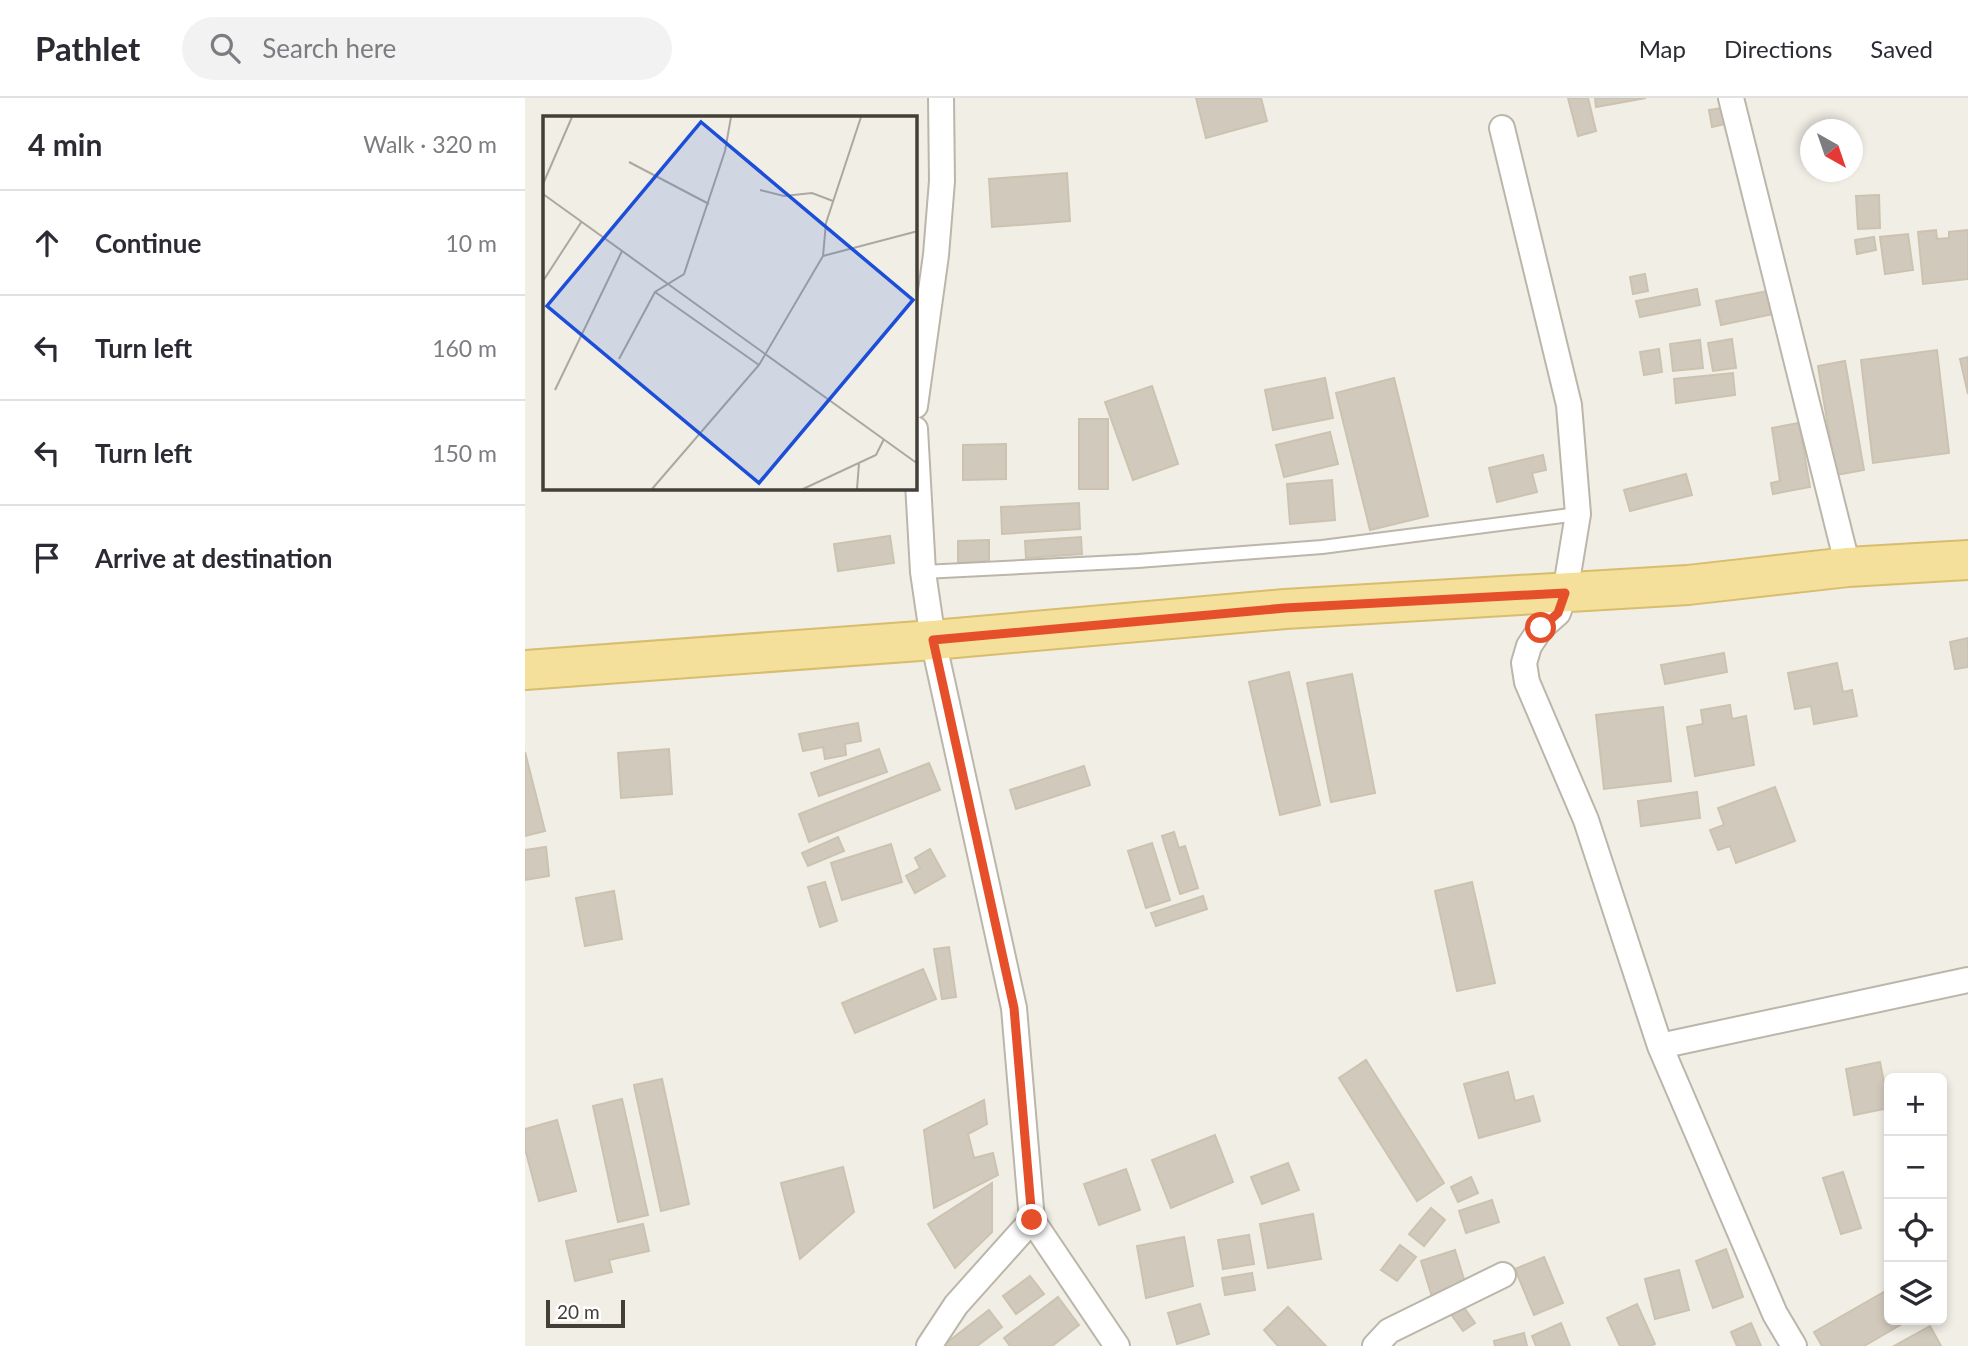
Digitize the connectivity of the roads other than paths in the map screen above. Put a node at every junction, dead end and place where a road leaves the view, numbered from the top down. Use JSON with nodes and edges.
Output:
{"nodes":[{"id":1,"x":941,"y":98,"type":"edge"},
{"id":2,"x":1731,"y":98,"type":"edge"},
{"id":3,"x":1502,"y":128,"type":"dead end"},
{"id":4,"x":917,"y":391,"type":"edge"},
{"id":5,"x":917,"y":465,"type":"edge"},
{"id":6,"x":1578,"y":514,"type":"junction"},
{"id":7,"x":1968,"y":560,"type":"edge"},
{"id":8,"x":1849,"y":567,"type":"junction"},
{"id":9,"x":923,"y":572,"type":"junction"},
{"id":10,"x":1565,"y":593,"type":"junction"},
{"id":11,"x":933,"y":640,"type":"junction"},
{"id":12,"x":525,"y":670,"type":"edge"},
{"id":13,"x":1968,"y":980,"type":"edge"},
{"id":14,"x":1660,"y":1046,"type":"junction"},
{"id":15,"x":1032,"y":1220,"type":"junction"},
{"id":16,"x":1503,"y":1275,"type":"dead end"},
{"id":17,"x":929,"y":1346,"type":"edge"},
{"id":18,"x":1117,"y":1346,"type":"edge"},
{"id":19,"x":1375,"y":1346,"type":"edge"},
{"id":20,"x":1794,"y":1346,"type":"edge"}],
"edges":[{"from":1,"to":4,"type":"street"},
{"from":2,"to":8,"type":"street"},
{"from":3,"to":6,"type":"street"},
{"from":5,"to":9,"type":"street"},
{"from":6,"to":9,"type":"lane"},
{"from":6,"to":10,"type":"street"},
{"from":7,"to":8,"type":"main road"},
{"from":8,"to":10,"type":"main road"},
{"from":9,"to":11,"type":"street"},
{"from":10,"to":11,"type":"main road"},
{"from":10,"to":14,"type":"street"},
{"from":11,"to":12,"type":"main road"},
{"from":11,"to":15,"type":"street"},
{"from":13,"to":14,"type":"street"},
{"from":14,"to":20,"type":"street"},
{"from":15,"to":17,"type":"street"},
{"from":15,"to":18,"type":"street"},
{"from":16,"to":19,"type":"street"}]}
